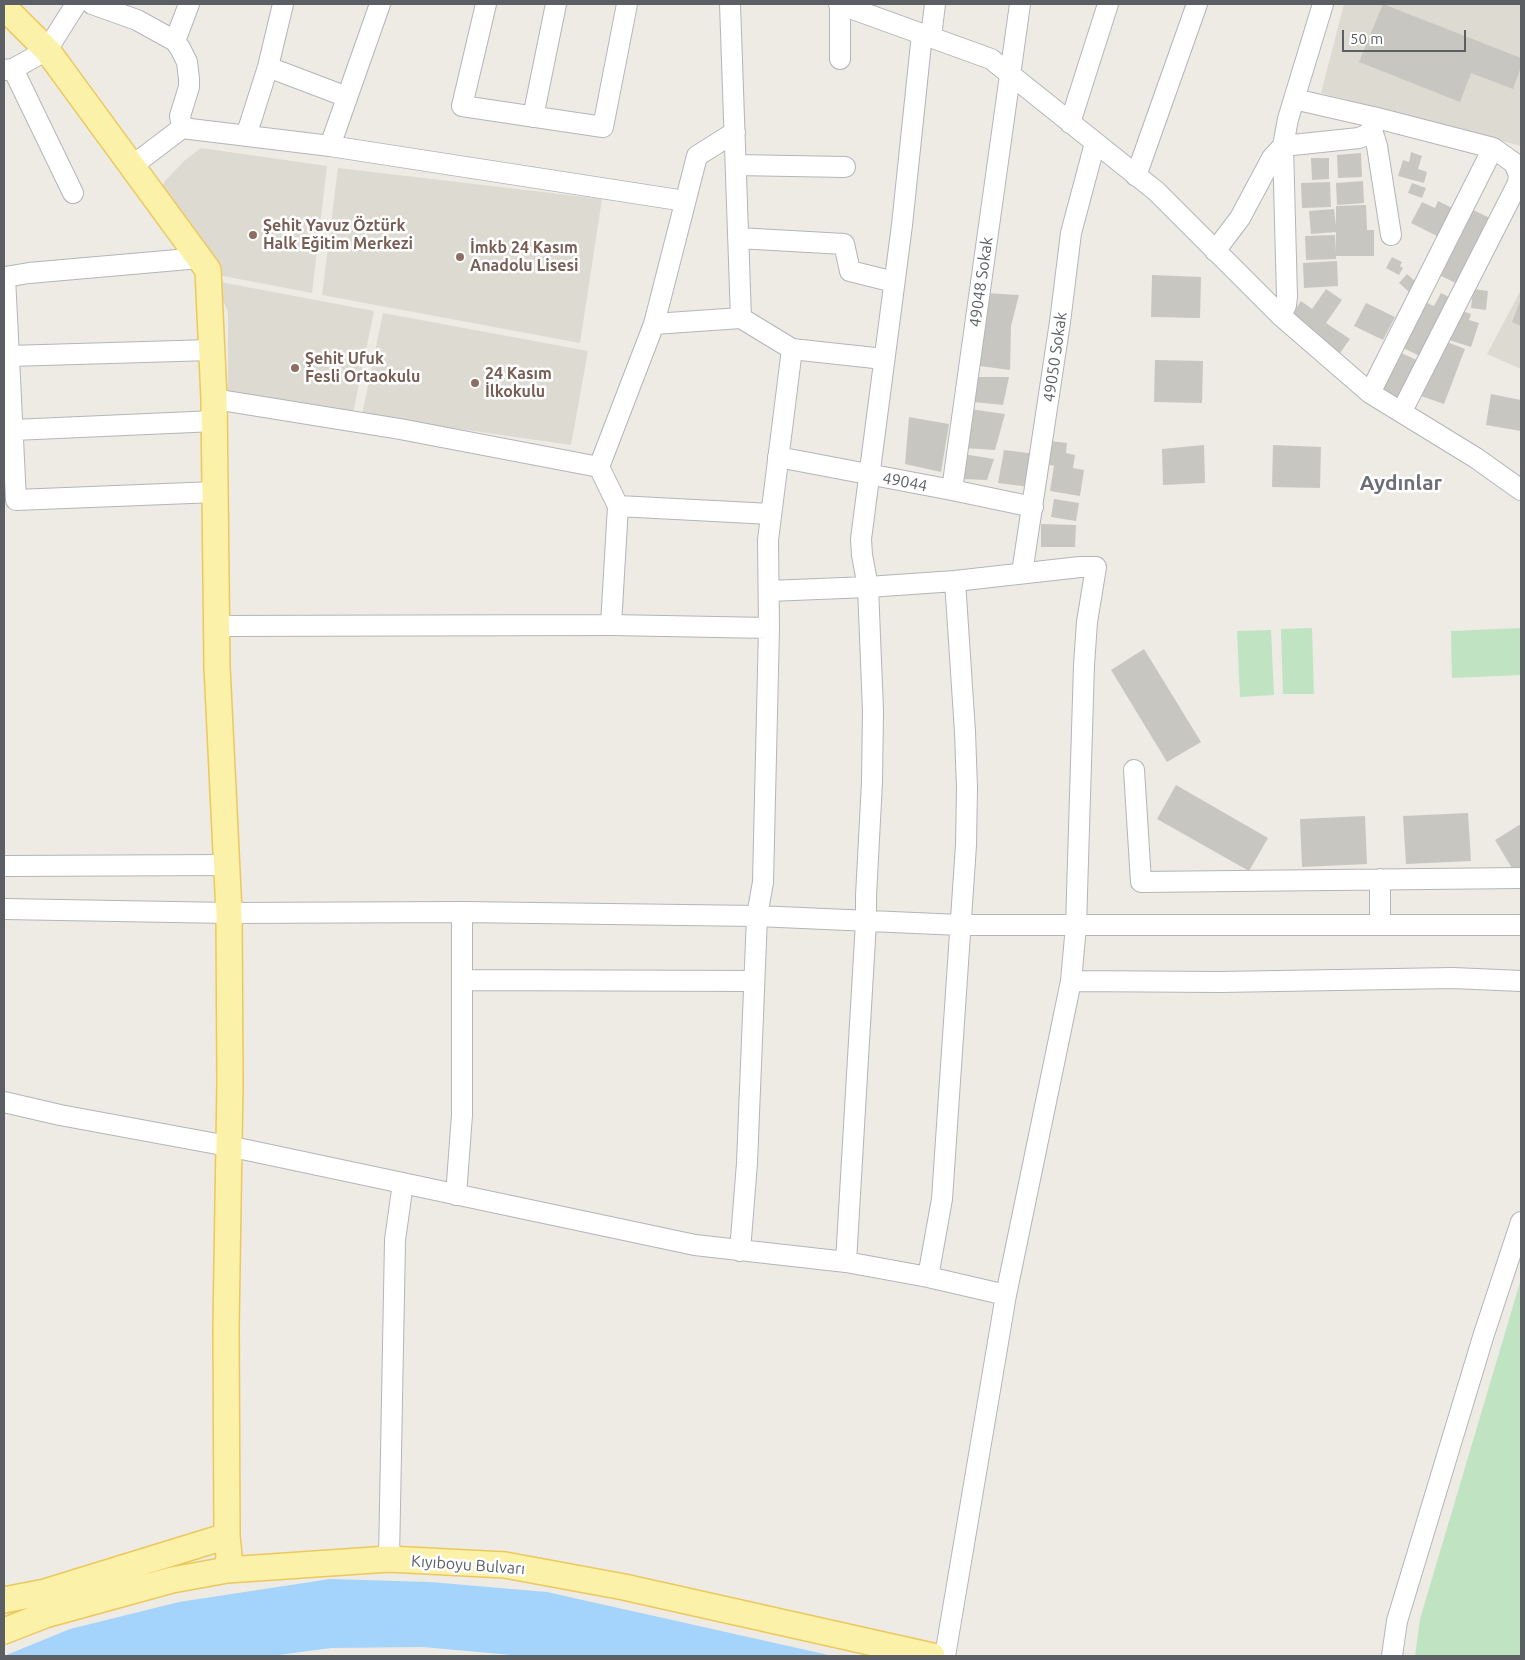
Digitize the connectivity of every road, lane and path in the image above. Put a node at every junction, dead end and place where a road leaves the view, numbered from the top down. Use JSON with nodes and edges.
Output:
{"nodes":[{"id":1,"x":76,"y":4,"type":"edge"},
{"id":2,"x":92,"y":4,"type":"edge"},
{"id":3,"x":189,"y":4,"type":"edge"},
{"id":4,"x":283,"y":4,"type":"edge"},
{"id":5,"x":380,"y":4,"type":"edge"},
{"id":6,"x":486,"y":4,"type":"edge"},
{"id":7,"x":556,"y":4,"type":"edge"},
{"id":8,"x":627,"y":4,"type":"edge"},
{"id":9,"x":730,"y":4,"type":"edge"},
{"id":10,"x":935,"y":4,"type":"edge"},
{"id":11,"x":1020,"y":4,"type":"edge"},
{"id":12,"x":1108,"y":4,"type":"edge"},
{"id":13,"x":1197,"y":4,"type":"edge"},
{"id":14,"x":1323,"y":4,"type":"edge"},
{"id":15,"x":844,"y":5,"type":"edge"},
{"id":16,"x":4,"y":7,"type":"edge"},
{"id":17,"x":140,"y":12,"type":"edge"},
{"id":18,"x":926,"y":36,"type":"junction"},
{"id":19,"x":175,"y":41,"type":"junction"},
{"id":20,"x":47,"y":50,"type":"junction"},
{"id":21,"x":840,"y":59,"type":"dead end"},
{"id":22,"x":268,"y":67,"type":"junction"},
{"id":23,"x":8,"y":69,"type":"edge"},
{"id":24,"x":1009,"y":74,"type":"junction"},
{"id":25,"x":347,"y":97,"type":"junction"},
{"id":26,"x":1294,"y":99,"type":"junction"},
{"id":27,"x":534,"y":117,"type":"junction"},
{"id":28,"x":1070,"y":123,"type":"junction"},
{"id":29,"x":1374,"y":124,"type":"junction"},
{"id":30,"x":182,"y":128,"type":"junction"},
{"id":31,"x":735,"y":132,"type":"junction"},
{"id":32,"x":246,"y":136,"type":"junction"},
{"id":33,"x":1095,"y":143,"type":"junction"},
{"id":34,"x":330,"y":146,"type":"junction"},
{"id":35,"x":1283,"y":146,"type":"junction"},
{"id":36,"x":1493,"y":148,"type":"junction"},
{"id":37,"x":736,"y":165,"type":"junction"},
{"id":38,"x":132,"y":166,"type":"junction"},
{"id":39,"x":845,"y":167,"type":"dead end"},
{"id":40,"x":1136,"y":176,"type":"junction"},
{"id":41,"x":73,"y":193,"type":"dead end"},
{"id":42,"x":685,"y":201,"type":"junction"},
{"id":43,"x":1391,"y":235,"type":"dead end"},
{"id":44,"x":738,"y":238,"type":"junction"},
{"id":45,"x":1216,"y":251,"type":"junction"},
{"id":46,"x":200,"y":258,"type":"junction"},
{"id":47,"x":894,"y":282,"type":"junction"},
{"id":48,"x":1281,"y":316,"type":"junction"},
{"id":49,"x":741,"y":318,"type":"junction"},
{"id":50,"x":654,"y":324,"type":"junction"},
{"id":51,"x":792,"y":349,"type":"junction"},
{"id":52,"x":212,"y":350,"type":"junction"},
{"id":53,"x":884,"y":359,"type":"junction"},
{"id":54,"x":8,"y":368,"type":"edge"},
{"id":55,"x":1370,"y":393,"type":"junction"},
{"id":56,"x":215,"y":410,"type":"junction"},
{"id":57,"x":1402,"y":411,"type":"junction"},
{"id":58,"x":13,"y":430,"type":"junction"},
{"id":59,"x":778,"y":457,"type":"junction"},
{"id":60,"x":599,"y":466,"type":"junction"},
{"id":61,"x":869,"y":475,"type":"junction"},
{"id":62,"x":952,"y":490,"type":"junction"},
{"id":63,"x":1521,"y":490,"type":"edge"},
{"id":64,"x":215,"y":492,"type":"junction"},
{"id":65,"x":618,"y":506,"type":"junction"},
{"id":66,"x":1032,"y":507,"type":"junction"},
{"id":67,"x":771,"y":514,"type":"junction"},
{"id":68,"x":1022,"y":573,"type":"junction"},
{"id":69,"x":955,"y":581,"type":"junction"},
{"id":70,"x":868,"y":588,"type":"junction"},
{"id":71,"x":769,"y":590,"type":"junction"},
{"id":72,"x":611,"y":624,"type":"junction"},
{"id":73,"x":216,"y":626,"type":"junction"},
{"id":74,"x":769,"y":628,"type":"junction"},
{"id":75,"x":1134,"y":770,"type":"dead end"},
{"id":76,"x":226,"y":865,"type":"junction"},
{"id":77,"x":4,"y":866,"type":"edge"},
{"id":78,"x":1521,"y":878,"type":"edge"},
{"id":79,"x":1380,"y":879,"type":"junction"},
{"id":80,"x":4,"y":909,"type":"edge"},
{"id":81,"x":462,"y":912,"type":"junction"},
{"id":82,"x":229,"y":913,"type":"junction"},
{"id":83,"x":757,"y":916,"type":"junction"},
{"id":84,"x":866,"y":922,"type":"junction"},
{"id":85,"x":960,"y":925,"type":"junction"},
{"id":86,"x":1380,"y":925,"type":"junction"},
{"id":87,"x":1521,"y":925,"type":"edge"},
{"id":88,"x":1076,"y":926,"type":"junction"},
{"id":89,"x":462,"y":980,"type":"junction"},
{"id":90,"x":754,"y":981,"type":"junction"},
{"id":91,"x":1071,"y":981,"type":"junction"},
{"id":92,"x":1521,"y":981,"type":"edge"},
{"id":93,"x":4,"y":1102,"type":"edge"},
{"id":94,"x":228,"y":1146,"type":"junction"},
{"id":95,"x":403,"y":1183,"type":"junction"},
{"id":96,"x":456,"y":1195,"type":"junction"},
{"id":97,"x":1521,"y":1222,"type":"edge"},
{"id":98,"x":740,"y":1251,"type":"junction"},
{"id":99,"x":846,"y":1262,"type":"junction"},
{"id":100,"x":928,"y":1277,"type":"junction"},
{"id":101,"x":1006,"y":1295,"type":"junction"},
{"id":102,"x":227,"y":1536,"type":"junction"},
{"id":103,"x":389,"y":1559,"type":"junction"},
{"id":104,"x":227,"y":1570,"type":"junction"},
{"id":105,"x":4,"y":1600,"type":"edge"},
{"id":106,"x":4,"y":1631,"type":"edge"},
{"id":107,"x":932,"y":1656,"type":"edge"},
{"id":108,"x":945,"y":1656,"type":"edge"},
{"id":109,"x":1392,"y":1656,"type":"edge"}],
"edges":[{"from":1,"to":20,"type":"street"},
{"from":2,"to":17,"type":"street"},
{"from":3,"to":19,"type":"street"},
{"from":4,"to":22,"type":"street"},
{"from":5,"to":25,"type":"street"},
{"from":6,"to":27,"type":"street"},
{"from":7,"to":27,"type":"street"},
{"from":8,"to":27,"type":"street"},
{"from":9,"to":31,"type":"street"},
{"from":10,"to":18,"type":"street"},
{"from":11,"to":24,"type":"street","name":"49048 Sokak"},
{"from":12,"to":28,"type":"street"},
{"from":13,"to":40,"type":"street"},
{"from":14,"to":26,"type":"street"},
{"from":15,"to":18,"type":"street"},
{"from":15,"to":21,"type":"street"},
{"from":16,"to":20,"type":"main road"},
{"from":17,"to":19,"type":"street"},
{"from":18,"to":24,"type":"street"},
{"from":18,"to":47,"type":"street"},
{"from":19,"to":30,"type":"street"},
{"from":20,"to":23,"type":"street"},
{"from":20,"to":38,"type":"main road"},
{"from":22,"to":25,"type":"street"},
{"from":22,"to":32,"type":"street"},
{"from":23,"to":41,"type":"street"},
{"from":24,"to":28,"type":"street"},
{"from":24,"to":62,"type":"street","name":"49048 Sokak"},
{"from":25,"to":34,"type":"street"},
{"from":26,"to":29,"type":"street"},
{"from":26,"to":35,"type":"street"},
{"from":28,"to":33,"type":"street"},
{"from":29,"to":35,"type":"street"},
{"from":29,"to":36,"type":"street"},
{"from":29,"to":43,"type":"street"},
{"from":30,"to":32,"type":"street"},
{"from":30,"to":38,"type":"street"},
{"from":31,"to":37,"type":"street"},
{"from":31,"to":42,"type":"street"},
{"from":32,"to":34,"type":"street"},
{"from":33,"to":40,"type":"street"},
{"from":33,"to":66,"type":"street","name":"49050 Sokak"},
{"from":34,"to":42,"type":"street"},
{"from":35,"to":45,"type":"street"},
{"from":35,"to":48,"type":"street"},
{"from":36,"to":55,"type":"street"},
{"from":36,"to":57,"type":"street"},
{"from":37,"to":39,"type":"street"},
{"from":37,"to":44,"type":"street"},
{"from":38,"to":46,"type":"main road"},
{"from":40,"to":45,"type":"street"},
{"from":42,"to":50,"type":"street"},
{"from":44,"to":47,"type":"street"},
{"from":44,"to":49,"type":"street"},
{"from":45,"to":48,"type":"street"},
{"from":46,"to":52,"type":"main road"},
{"from":46,"to":54,"type":"street"},
{"from":47,"to":53,"type":"street"},
{"from":48,"to":55,"type":"street"},
{"from":49,"to":50,"type":"street"},
{"from":49,"to":51,"type":"street"},
{"from":50,"to":60,"type":"street"},
{"from":51,"to":53,"type":"street"},
{"from":51,"to":59,"type":"street"},
{"from":52,"to":54,"type":"street"},
{"from":52,"to":56,"type":"main road"},
{"from":53,"to":61,"type":"street"},
{"from":54,"to":58,"type":"street"},
{"from":55,"to":57,"type":"street"},
{"from":56,"to":58,"type":"street"},
{"from":56,"to":60,"type":"street"},
{"from":56,"to":64,"type":"main road"},
{"from":57,"to":63,"type":"street"},
{"from":58,"to":64,"type":"street"},
{"from":59,"to":61,"type":"street","name":"49044"},
{"from":59,"to":67,"type":"street"},
{"from":60,"to":65,"type":"street"},
{"from":61,"to":62,"type":"street","name":"49044"},
{"from":61,"to":70,"type":"street"},
{"from":62,"to":66,"type":"street","name":"49044"},
{"from":64,"to":73,"type":"main road"},
{"from":65,"to":67,"type":"street"},
{"from":65,"to":72,"type":"street"},
{"from":66,"to":68,"type":"street","name":"49050 Sokak"},
{"from":67,"to":71,"type":"street"},
{"from":68,"to":69,"type":"street"},
{"from":68,"to":88,"type":"street"},
{"from":69,"to":70,"type":"street"},
{"from":69,"to":85,"type":"street"},
{"from":70,"to":71,"type":"street"},
{"from":70,"to":84,"type":"street"},
{"from":71,"to":74,"type":"street"},
{"from":72,"to":73,"type":"street"},
{"from":72,"to":74,"type":"street"},
{"from":73,"to":76,"type":"main road"},
{"from":74,"to":83,"type":"street"},
{"from":75,"to":79,"type":"street"},
{"from":76,"to":77,"type":"street"},
{"from":76,"to":82,"type":"main road"},
{"from":78,"to":79,"type":"street"},
{"from":79,"to":86,"type":"street"},
{"from":80,"to":82,"type":"street"},
{"from":81,"to":82,"type":"street"},
{"from":81,"to":83,"type":"street"},
{"from":81,"to":89,"type":"street"},
{"from":82,"to":94,"type":"main road"},
{"from":83,"to":84,"type":"street"},
{"from":83,"to":90,"type":"street"},
{"from":84,"to":85,"type":"street"},
{"from":84,"to":99,"type":"street"},
{"from":85,"to":88,"type":"street"},
{"from":85,"to":100,"type":"street"},
{"from":86,"to":87,"type":"street"},
{"from":86,"to":88,"type":"street"},
{"from":88,"to":91,"type":"street"},
{"from":89,"to":90,"type":"street"},
{"from":89,"to":96,"type":"street"},
{"from":90,"to":98,"type":"street"},
{"from":91,"to":92,"type":"street"},
{"from":91,"to":101,"type":"street"},
{"from":93,"to":94,"type":"street"},
{"from":94,"to":95,"type":"street"},
{"from":94,"to":102,"type":"main road"},
{"from":95,"to":96,"type":"street"},
{"from":95,"to":103,"type":"street"},
{"from":96,"to":98,"type":"street"},
{"from":97,"to":109,"type":"street"},
{"from":98,"to":99,"type":"street"},
{"from":99,"to":100,"type":"street"},
{"from":100,"to":101,"type":"street"},
{"from":101,"to":108,"type":"street"},
{"from":102,"to":104,"type":"main road"},
{"from":102,"to":105,"type":"main road"},
{"from":103,"to":104,"type":"main road","name":"Kıyıboyu Bulvarı"},
{"from":103,"to":107,"type":"main road","name":"Kıyıboyu Bulvarı"},
{"from":104,"to":106,"type":"main road","name":"Kıyıboyu Bulvarı"}]}
